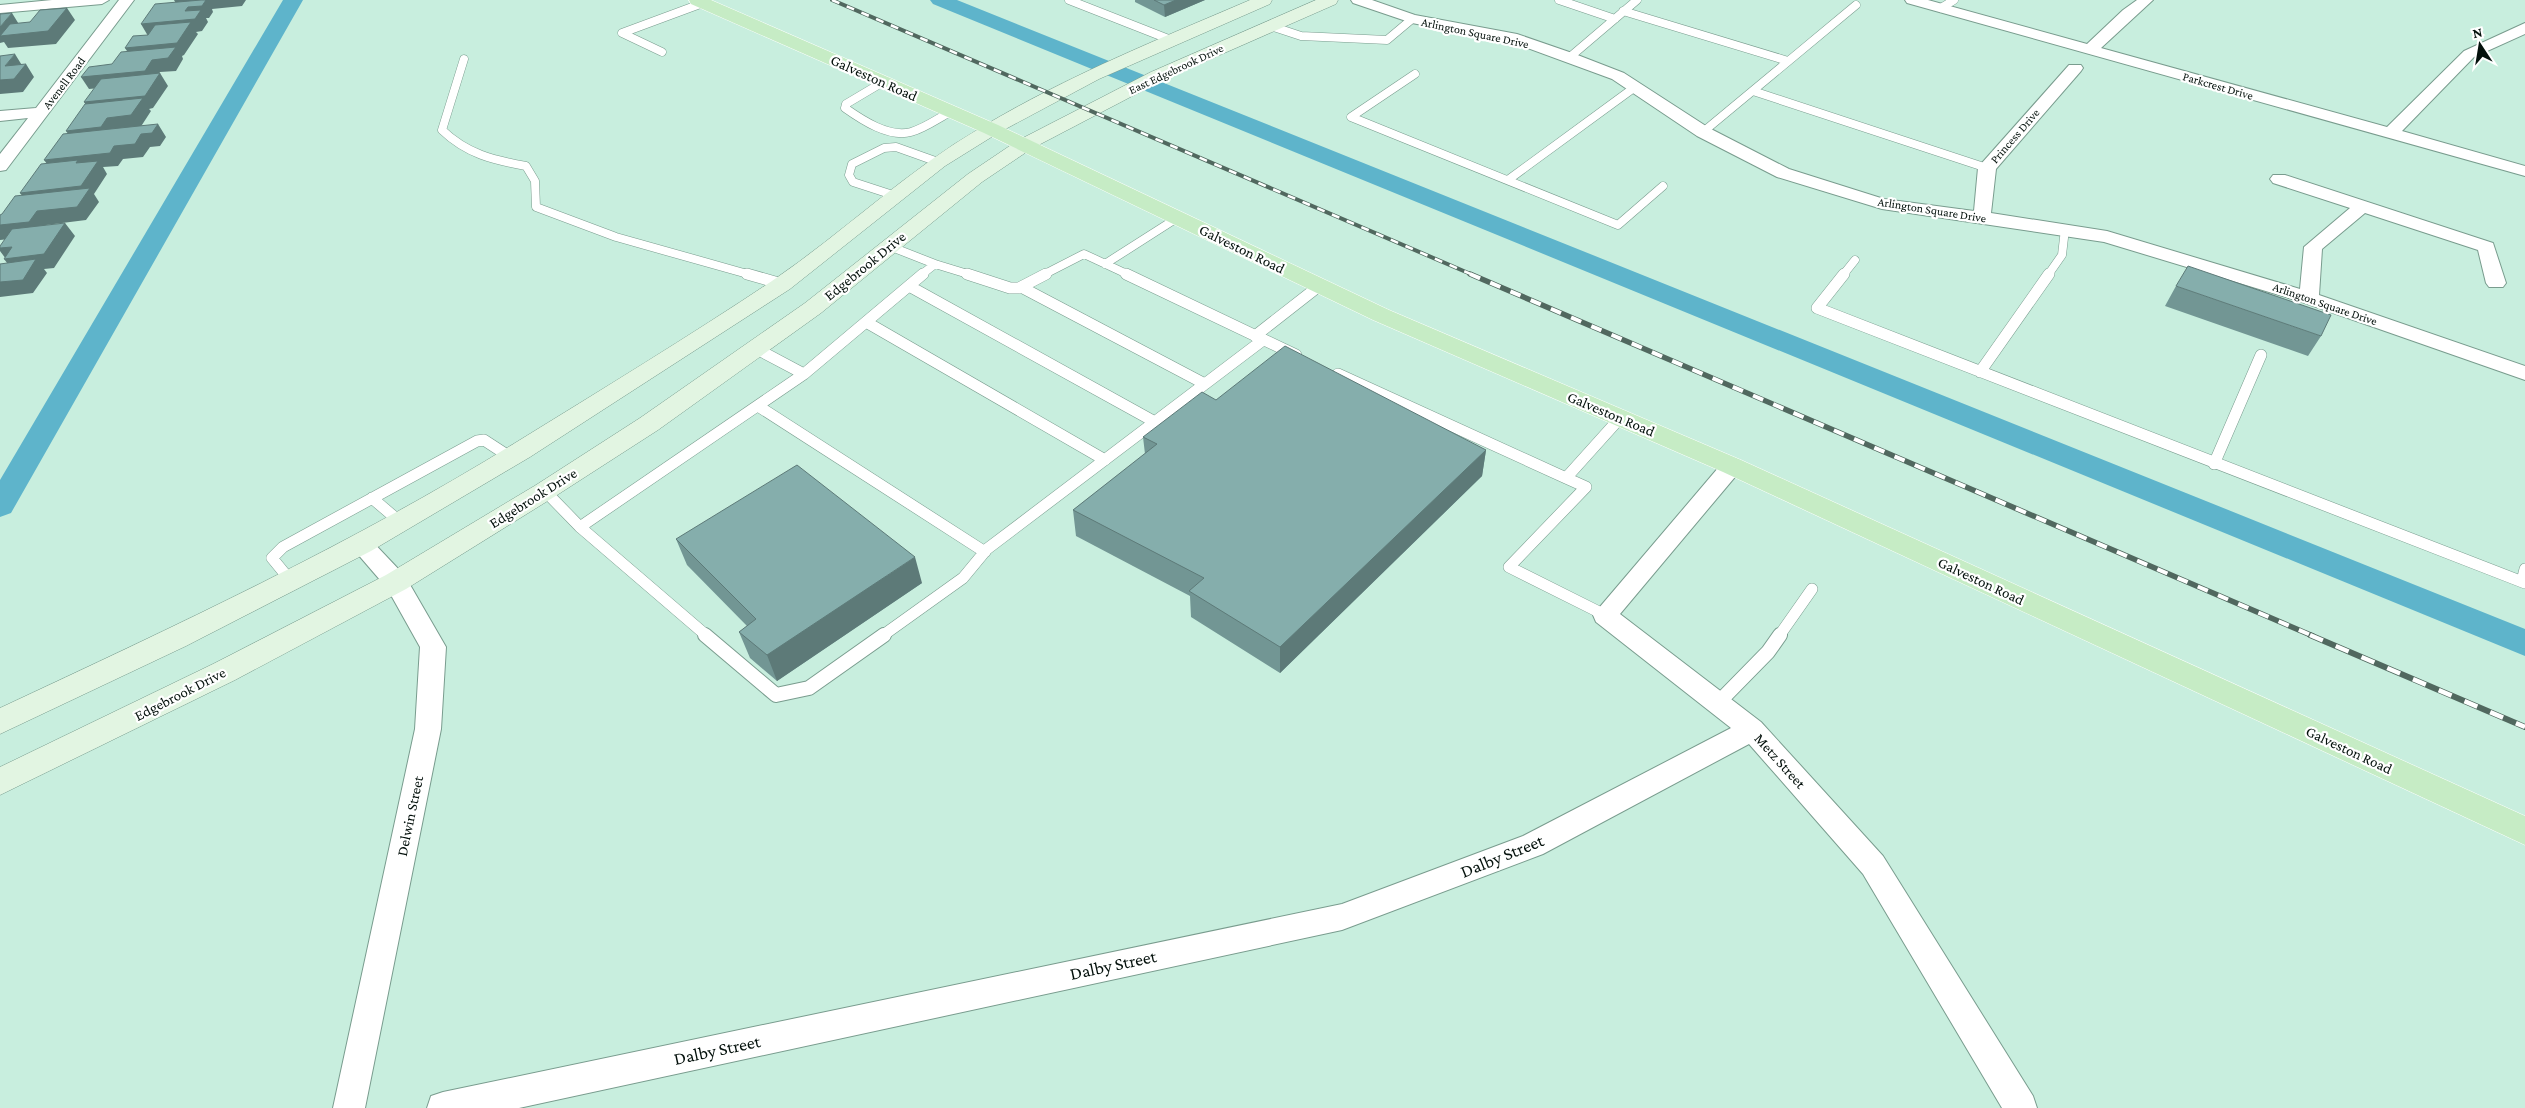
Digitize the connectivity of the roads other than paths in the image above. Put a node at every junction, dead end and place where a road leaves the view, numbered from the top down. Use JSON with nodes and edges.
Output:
{"nodes":[{"id":1,"x":102,"y":0,"type":"edge"},
{"id":2,"x":127,"y":0,"type":"edge"},
{"id":3,"x":1069,"y":0,"type":"edge"},
{"id":4,"x":1264,"y":0,"type":"edge"},
{"id":5,"x":1330,"y":0,"type":"edge"},
{"id":6,"x":1358,"y":0,"type":"edge"},
{"id":7,"x":1559,"y":0,"type":"edge"},
{"id":8,"x":1637,"y":0,"type":"edge"},
{"id":9,"x":1912,"y":0,"type":"edge"},
{"id":10,"x":2146,"y":0,"type":"edge"},
{"id":11,"x":700,"y":1,"type":"edge"},
{"id":12,"x":1947,"y":4,"type":"edge"},
{"id":13,"x":1856,"y":5,"type":"dead end"},
{"id":14,"x":0,"y":9,"type":"edge"},
{"id":15,"x":1623,"y":11,"type":"junction"},
{"id":16,"x":1615,"y":19,"type":"junction"},
{"id":17,"x":1412,"y":20,"type":"junction"},
{"id":18,"x":1271,"y":26,"type":"junction"},
{"id":19,"x":2525,"y":28,"type":"edge"},
{"id":20,"x":1171,"y":40,"type":"junction"},
{"id":21,"x":2091,"y":50,"type":"junction"},
{"id":22,"x":662,"y":52,"type":"dead end"},
{"id":23,"x":1570,"y":57,"type":"junction"},
{"id":24,"x":464,"y":59,"type":"dead end"},
{"id":25,"x":1788,"y":61,"type":"junction"},
{"id":26,"x":2075,"y":68,"type":"dead end"},
{"id":27,"x":1415,"y":74,"type":"dead end"},
{"id":28,"x":883,"y":82,"type":"junction"},
{"id":29,"x":1635,"y":87,"type":"junction"},
{"id":30,"x":1753,"y":91,"type":"junction"},
{"id":31,"x":41,"y":112,"type":"junction"},
{"id":32,"x":950,"y":112,"type":"junction"},
{"id":33,"x":0,"y":116,"type":"edge"},
{"id":34,"x":991,"y":129,"type":"junction"},
{"id":35,"x":1703,"y":132,"type":"junction"},
{"id":36,"x":901,"y":134,"type":"junction"},
{"id":37,"x":2390,"y":134,"type":"junction"},
{"id":38,"x":1024,"y":145,"type":"junction"},
{"id":39,"x":896,"y":147,"type":"junction"},
{"id":40,"x":938,"y":162,"type":"junction"},
{"id":41,"x":0,"y":166,"type":"edge"},
{"id":42,"x":1987,"y":168,"type":"junction"},
{"id":43,"x":2525,"y":172,"type":"edge"},
{"id":44,"x":2279,"y":178,"type":"dead end"},
{"id":45,"x":1508,"y":180,"type":"junction"},
{"id":46,"x":1663,"y":186,"type":"dead end"},
{"id":47,"x":896,"y":196,"type":"junction"},
{"id":48,"x":2362,"y":207,"type":"junction"},
{"id":49,"x":1177,"y":218,"type":"junction"},
{"id":50,"x":1982,"y":218,"type":"junction"},
{"id":51,"x":2065,"y":228,"type":"junction"},
{"id":52,"x":889,"y":246,"type":"junction"},
{"id":53,"x":1855,"y":260,"type":"dead end"},
{"id":54,"x":935,"y":264,"type":"junction"},
{"id":55,"x":1105,"y":264,"type":"junction"},
{"id":56,"x":2496,"y":282,"type":"dead end"},
{"id":57,"x":782,"y":284,"type":"junction"},
{"id":58,"x":909,"y":286,"type":"junction"},
{"id":59,"x":1319,"y":286,"type":"junction"},
{"id":60,"x":1021,"y":287,"type":"junction"},
{"id":61,"x":2309,"y":298,"type":"junction"},
{"id":62,"x":866,"y":322,"type":"junction"},
{"id":63,"x":715,"y":327,"type":"junction"},
{"id":64,"x":1259,"y":338,"type":"junction"},
{"id":65,"x":755,"y":348,"type":"junction"},
{"id":66,"x":2261,"y":355,"type":"dead end"},
{"id":67,"x":1305,"y":360,"type":"edge"},
{"id":68,"x":1332,"y":372,"type":"edge"},
{"id":69,"x":1980,"y":372,"type":"junction"},
{"id":70,"x":804,"y":374,"type":"junction"},
{"id":71,"x":2525,"y":374,"type":"edge"},
{"id":72,"x":1205,"y":384,"type":"junction"},
{"id":73,"x":758,"y":406,"type":"junction"},
{"id":74,"x":1620,"y":418,"type":"junction"},
{"id":75,"x":1155,"y":422,"type":"junction"},
{"id":76,"x":510,"y":457,"type":"junction"},
{"id":77,"x":1105,"y":460,"type":"junction"},
{"id":78,"x":2214,"y":464,"type":"junction"},
{"id":79,"x":1732,"y":466,"type":"junction"},
{"id":80,"x":1566,"y":478,"type":"junction"},
{"id":81,"x":545,"y":491,"type":"junction"},
{"id":82,"x":372,"y":498,"type":"junction"},
{"id":83,"x":399,"y":521,"type":"junction"},
{"id":84,"x":580,"y":527,"type":"junction"},
{"id":85,"x":360,"y":544,"type":"junction"},
{"id":86,"x":985,"y":552,"type":"junction"},
{"id":87,"x":2525,"y":569,"type":"edge"},
{"id":88,"x":290,"y":580,"type":"junction"},
{"id":89,"x":396,"y":582,"type":"junction"},
{"id":90,"x":2523,"y":582,"type":"edge"},
{"id":91,"x":1812,"y":589,"type":"dead end"},
{"id":92,"x":1605,"y":615,"type":"junction"},
{"id":93,"x":1718,"y":703,"type":"junction"},
{"id":94,"x":0,"y":722,"type":"edge"},
{"id":95,"x":1752,"y":730,"type":"junction"},
{"id":96,"x":0,"y":782,"type":"edge"},
{"id":97,"x":2525,"y":831,"type":"edge"},
{"id":98,"x":350,"y":1108,"type":"edge"},
{"id":99,"x":443,"y":1108,"type":"edge"},
{"id":100,"x":2021,"y":1108,"type":"edge"}],
"edges":[{"from":1,"to":14,"type":"street"},
{"from":2,"to":31,"type":"street","name":"Avenell Road"},
{"from":3,"to":20,"type":"lane"},
{"from":4,"to":20,"type":"main road","name":"East Edgebrook Drive"},
{"from":5,"to":18,"type":"main road","name":"East Edgebrook Drive"},
{"from":6,"to":17,"type":"street","name":"Arlington Square Drive"},
{"from":7,"to":16,"type":"lane"},
{"from":8,"to":15,"type":"lane"},
{"from":9,"to":12,"type":"street","name":"Parkcrest Drive"},
{"from":10,"to":21,"type":"street"},
{"from":11,"to":22,"type":"lane"},
{"from":11,"to":28,"type":"main road","name":"Galveston Road"},
{"from":12,"to":21,"type":"street","name":"Parkcrest Drive"},
{"from":13,"to":25,"type":"lane"},
{"from":15,"to":16,"type":"lane"},
{"from":15,"to":25,"type":"lane"},
{"from":16,"to":23,"type":"lane"},
{"from":17,"to":18,"type":"lane"},
{"from":17,"to":23,"type":"street","name":"Arlington Square Drive"},
{"from":18,"to":38,"type":"main road","name":"East Edgebrook Drive"},
{"from":19,"to":37,"type":"street"},
{"from":20,"to":34,"type":"main road","name":"East Edgebrook Drive"},
{"from":21,"to":37,"type":"street","name":"Parkcrest Drive"},
{"from":23,"to":29,"type":"street","name":"Arlington Square Drive"},
{"from":24,"to":57,"type":"lane"},
{"from":25,"to":30,"type":"lane"},
{"from":26,"to":42,"type":"street","name":"Princess Drive"},
{"from":27,"to":45,"type":"lane"},
{"from":28,"to":32,"type":"main road","name":"Galveston Road"},
{"from":28,"to":36,"type":"lane"},
{"from":29,"to":35,"type":"street","name":"Arlington Square Drive"},
{"from":29,"to":45,"type":"lane"},
{"from":30,"to":35,"type":"lane"},
{"from":30,"to":42,"type":"lane"},
{"from":31,"to":33,"type":"street"},
{"from":31,"to":41,"type":"street","name":"Avenell Road"},
{"from":32,"to":34,"type":"main road","name":"Galveston Road"},
{"from":32,"to":36,"type":"lane"},
{"from":34,"to":38,"type":"main road","name":"Galveston Road"},
{"from":34,"to":40,"type":"main road"},
{"from":35,"to":50,"type":"street","name":"Arlington Square Drive"},
{"from":36,"to":39,"type":"lane"},
{"from":37,"to":43,"type":"street","name":"Parkcrest Drive"},
{"from":38,"to":49,"type":"main road","name":"Galveston Road"},
{"from":38,"to":52,"type":"main road","name":"Edgebrook Drive"},
{"from":39,"to":40,"type":"lane"},
{"from":39,"to":47,"type":"lane"},
{"from":40,"to":47,"type":"main road"},
{"from":42,"to":50,"type":"street","name":"Princess Drive"},
{"from":44,"to":48,"type":"street"},
{"from":45,"to":46,"type":"lane"},
{"from":47,"to":57,"type":"main road"},
{"from":48,"to":56,"type":"street"},
{"from":48,"to":61,"type":"street"},
{"from":49,"to":55,"type":"lane"},
{"from":49,"to":59,"type":"main road","name":"Galveston Road"},
{"from":50,"to":51,"type":"street","name":"Arlington Square Drive"},
{"from":51,"to":61,"type":"street","name":"Arlington Square Drive"},
{"from":51,"to":69,"type":"lane"},
{"from":52,"to":54,"type":"lane"},
{"from":52,"to":65,"type":"main road","name":"Edgebrook Drive"},
{"from":53,"to":69,"type":"lane"},
{"from":54,"to":58,"type":"lane"},
{"from":54,"to":60,"type":"lane"},
{"from":55,"to":60,"type":"lane"},
{"from":55,"to":64,"type":"lane"},
{"from":57,"to":63,"type":"main road"},
{"from":58,"to":62,"type":"lane"},
{"from":58,"to":75,"type":"lane"},
{"from":59,"to":64,"type":"lane"},
{"from":59,"to":74,"type":"main road","name":"Galveston Road"},
{"from":60,"to":72,"type":"lane"},
{"from":61,"to":71,"type":"street","name":"Arlington Square Drive"},
{"from":62,"to":70,"type":"lane"},
{"from":62,"to":77,"type":"lane"},
{"from":63,"to":65,"type":"main road"},
{"from":63,"to":76,"type":"main road"},
{"from":64,"to":67,"type":"lane"},
{"from":64,"to":72,"type":"lane"},
{"from":65,"to":70,"type":"lane"},
{"from":65,"to":81,"type":"main road","name":"Edgebrook Drive"},
{"from":66,"to":78,"type":"lane"},
{"from":68,"to":80,"type":"lane"},
{"from":69,"to":78,"type":"lane"},
{"from":70,"to":73,"type":"lane"},
{"from":72,"to":75,"type":"lane"},
{"from":73,"to":84,"type":"lane"},
{"from":73,"to":86,"type":"lane"},
{"from":74,"to":79,"type":"main road","name":"Galveston Road"},
{"from":74,"to":80,"type":"lane"},
{"from":75,"to":77,"type":"lane"},
{"from":76,"to":82,"type":"lane"},
{"from":76,"to":83,"type":"main road"},
{"from":77,"to":86,"type":"lane"},
{"from":78,"to":90,"type":"lane"},
{"from":79,"to":92,"type":"street"},
{"from":79,"to":97,"type":"main road","name":"Galveston Road"},
{"from":80,"to":92,"type":"lane"},
{"from":81,"to":84,"type":"lane"},
{"from":81,"to":89,"type":"main road","name":"Edgebrook Drive"},
{"from":82,"to":83,"type":"lane"},
{"from":82,"to":88,"type":"lane"},
{"from":83,"to":85,"type":"main road"},
{"from":84,"to":86,"type":"lane"},
{"from":85,"to":88,"type":"main road"},
{"from":85,"to":89,"type":"street","name":"Delwin Street"},
{"from":87,"to":90,"type":"lane"},
{"from":88,"to":94,"type":"main road"},
{"from":89,"to":96,"type":"main road","name":"Edgebrook Drive"},
{"from":89,"to":98,"type":"street","name":"Delwin Street"},
{"from":91,"to":93,"type":"lane"},
{"from":92,"to":93,"type":"street","name":"Metz Street"},
{"from":93,"to":95,"type":"street","name":"Metz Street"},
{"from":95,"to":99,"type":"street","name":"Dalby Street"},
{"from":95,"to":100,"type":"street","name":"Metz Street"}]}
